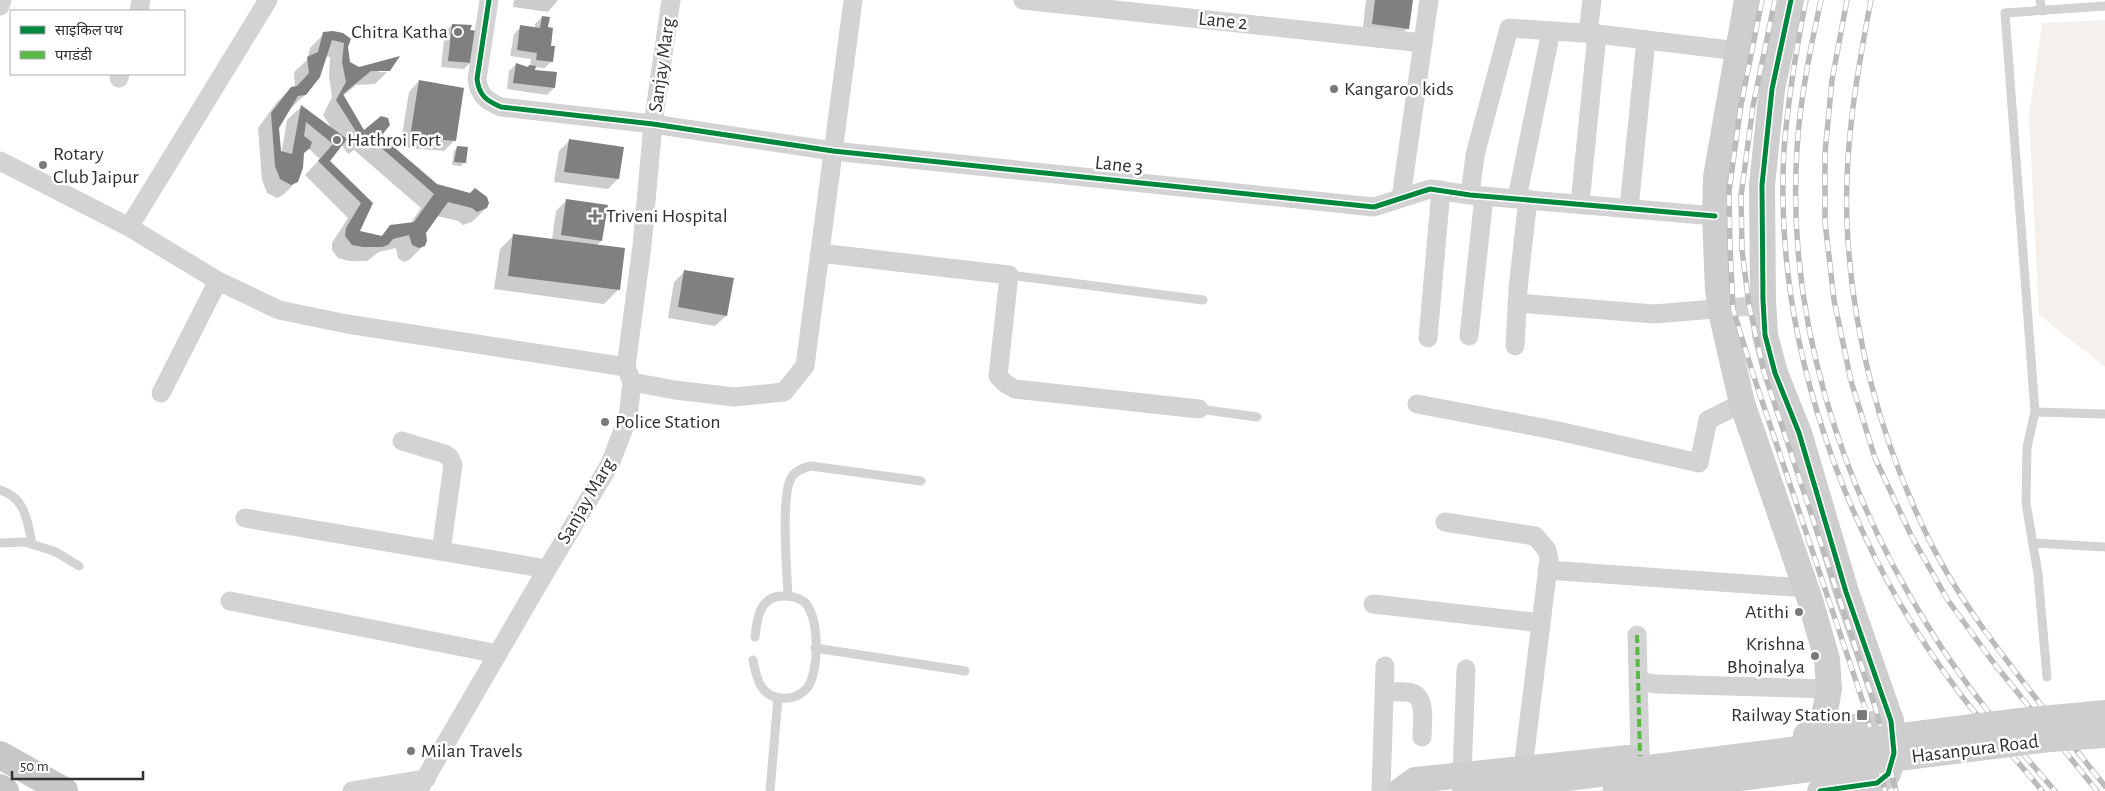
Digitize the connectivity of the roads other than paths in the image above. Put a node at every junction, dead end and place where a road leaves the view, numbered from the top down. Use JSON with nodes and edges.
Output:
{"nodes":[{"id":1,"x":2,"y":0,"type":"edge"},
{"id":2,"x":268,"y":0,"type":"edge"},
{"id":3,"x":489,"y":0,"type":"edge"},
{"id":4,"x":671,"y":0,"type":"edge"},
{"id":5,"x":853,"y":0,"type":"edge"},
{"id":6,"x":1023,"y":0,"type":"edge"},
{"id":7,"x":1429,"y":0,"type":"edge"},
{"id":8,"x":1592,"y":0,"type":"edge"},
{"id":9,"x":1747,"y":0,"type":"edge"},
{"id":10,"x":1791,"y":0,"type":"edge"},
{"id":11,"x":2040,"y":0,"type":"edge"},
{"id":12,"x":0,"y":6,"type":"edge"},
{"id":13,"x":2105,"y":6,"type":"edge"},
{"id":14,"x":2042,"y":10,"type":"junction"},
{"id":15,"x":1551,"y":31,"type":"junction"},
{"id":16,"x":1593,"y":34,"type":"junction"},
{"id":17,"x":1646,"y":40,"type":"junction"},
{"id":18,"x":1423,"y":43,"type":"junction"},
{"id":19,"x":1738,"y":51,"type":"junction"},
{"id":20,"x":653,"y":124,"type":"junction"},
{"id":21,"x":833,"y":151,"type":"junction"},
{"id":22,"x":0,"y":161,"type":"edge"},
{"id":23,"x":1441,"y":190,"type":"junction"},
{"id":24,"x":1477,"y":195,"type":"junction"},
{"id":25,"x":1401,"y":198,"type":"junction"},
{"id":26,"x":1522,"y":199,"type":"junction"},
{"id":27,"x":1580,"y":203,"type":"junction"},
{"id":28,"x":1629,"y":208,"type":"junction"},
{"id":29,"x":1715,"y":216,"type":"junction"},
{"id":30,"x":129,"y":227,"type":"junction"},
{"id":31,"x":820,"y":253,"type":"junction"},
{"id":32,"x":1009,"y":275,"type":"junction"},
{"id":33,"x":218,"y":281,"type":"junction"},
{"id":34,"x":1203,"y":300,"type":"dead end"},
{"id":35,"x":1518,"y":303,"type":"junction"},
{"id":36,"x":1763,"y":305,"type":"junction"},
{"id":37,"x":1721,"y":308,"type":"junction"},
{"id":38,"x":1469,"y":336,"type":"dead end"},
{"id":39,"x":1428,"y":338,"type":"dead end"},
{"id":40,"x":1515,"y":346,"type":"dead end"},
{"id":41,"x":629,"y":375,"type":"junction"},
{"id":42,"x":161,"y":393,"type":"dead end"},
{"id":43,"x":1742,"y":403,"type":"junction"},
{"id":44,"x":1417,"y":404,"type":"dead end"},
{"id":45,"x":1199,"y":409,"type":"joint"},
{"id":46,"x":2035,"y":412,"type":"junction"},
{"id":47,"x":2105,"y":414,"type":"edge"},
{"id":48,"x":1256,"y":417,"type":"dead end"},
{"id":49,"x":402,"y":441,"type":"dead end"},
{"id":50,"x":921,"y":481,"type":"dead end"},
{"id":51,"x":0,"y":490,"type":"edge"},
{"id":52,"x":245,"y":518,"type":"dead end"},
{"id":53,"x":1445,"y":522,"type":"dead end"},
{"id":54,"x":0,"y":543,"type":"edge"},
{"id":55,"x":2033,"y":543,"type":"junction"},
{"id":56,"x":32,"y":544,"type":"junction"},
{"id":57,"x":2105,"y":546,"type":"edge"},
{"id":58,"x":441,"y":551,"type":"junction"},
{"id":59,"x":79,"y":566,"type":"dead end"},
{"id":60,"x":546,"y":569,"type":"junction"},
{"id":61,"x":1547,"y":570,"type":"junction"},
{"id":62,"x":1806,"y":588,"type":"junction"},
{"id":63,"x":788,"y":596,"type":"junction"},
{"id":64,"x":230,"y":601,"type":"dead end"},
{"id":65,"x":1373,"y":604,"type":"dead end"},
{"id":66,"x":1541,"y":623,"type":"junction"},
{"id":67,"x":1637,"y":635,"type":"dead end"},
{"id":68,"x":755,"y":637,"type":"dead end"},
{"id":69,"x":815,"y":648,"type":"junction"},
{"id":70,"x":498,"y":654,"type":"junction"},
{"id":71,"x":753,"y":660,"type":"dead end"},
{"id":72,"x":1385,"y":666,"type":"dead end"},
{"id":73,"x":1466,"y":669,"type":"dead end"},
{"id":74,"x":965,"y":671,"type":"dead end"},
{"id":75,"x":2047,"y":677,"type":"dead end"},
{"id":76,"x":1638,"y":681,"type":"junction"},
{"id":77,"x":1829,"y":689,"type":"junction"},
{"id":78,"x":1384,"y":692,"type":"junction"},
{"id":79,"x":778,"y":698,"type":"junction"},
{"id":80,"x":2105,"y":713,"type":"edge"},
{"id":81,"x":1891,"y":721,"type":"junction"},
{"id":82,"x":1821,"y":733,"type":"junction"},
{"id":83,"x":2105,"y":735,"type":"edge"},
{"id":84,"x":1422,"y":737,"type":"dead end"},
{"id":85,"x":0,"y":755,"type":"edge"},
{"id":86,"x":1629,"y":758,"type":"junction"},
{"id":87,"x":1524,"y":768,"type":"junction"},
{"id":88,"x":32,"y":783,"type":"edge"},
{"id":89,"x":1463,"y":783,"type":"edge"},
{"id":90,"x":422,"y":785,"type":"edge"},
{"id":91,"x":0,"y":788,"type":"edge"},
{"id":92,"x":5,"y":791,"type":"edge"},
{"id":93,"x":64,"y":791,"type":"edge"},
{"id":94,"x":352,"y":791,"type":"edge"},
{"id":95,"x":770,"y":791,"type":"edge"},
{"id":96,"x":1381,"y":791,"type":"edge"},
{"id":97,"x":1400,"y":791,"type":"edge"},
{"id":98,"x":1616,"y":791,"type":"edge"},
{"id":99,"x":1637,"y":791,"type":"edge"},
{"id":100,"x":1820,"y":791,"type":"edge"}],
"edges":[{"from":1,"to":12,"type":"street"},
{"from":2,"to":30,"type":"street"},
{"from":3,"to":20,"type":"street","name":"Lane 3"},
{"from":4,"to":20,"type":"street","name":"Sanjay Marg"},
{"from":5,"to":21,"type":"street"},
{"from":6,"to":18,"type":"street","name":"Lane 2"},
{"from":7,"to":18,"type":"street"},
{"from":8,"to":16,"type":"street"},
{"from":9,"to":19,"type":"street"},
{"from":10,"to":36,"type":"street"},
{"from":11,"to":14,"type":"lane"},
{"from":13,"to":14,"type":"lane"},
{"from":14,"to":46,"type":"lane"},
{"from":15,"to":16,"type":"street"},
{"from":15,"to":24,"type":"street"},
{"from":15,"to":26,"type":"street"},
{"from":16,"to":17,"type":"street"},
{"from":16,"to":27,"type":"street"},
{"from":17,"to":19,"type":"street"},
{"from":17,"to":28,"type":"street"},
{"from":18,"to":25,"type":"street"},
{"from":19,"to":29,"type":"street"},
{"from":20,"to":21,"type":"street","name":"Lane 3"},
{"from":20,"to":41,"type":"street","name":"Sanjay Marg"},
{"from":21,"to":25,"type":"street","name":"Lane 3"},
{"from":21,"to":31,"type":"street"},
{"from":22,"to":30,"type":"street"},
{"from":23,"to":24,"type":"street","name":"Lane 3"},
{"from":23,"to":25,"type":"street","name":"Lane 3"},
{"from":23,"to":39,"type":"street"},
{"from":24,"to":26,"type":"street","name":"Lane 3"},
{"from":24,"to":38,"type":"street"},
{"from":26,"to":27,"type":"street","name":"Lane 3"},
{"from":26,"to":35,"type":"street"},
{"from":27,"to":28,"type":"street","name":"Lane 3"},
{"from":28,"to":29,"type":"street","name":"Lane 3"},
{"from":29,"to":37,"type":"street"},
{"from":30,"to":33,"type":"street"},
{"from":31,"to":32,"type":"street"},
{"from":31,"to":41,"type":"street"},
{"from":32,"to":34,"type":"lane"},
{"from":32,"to":45,"type":"street"},
{"from":33,"to":41,"type":"street"},
{"from":33,"to":42,"type":"street"},
{"from":35,"to":37,"type":"street"},
{"from":35,"to":40,"type":"street"},
{"from":36,"to":37,"type":"street"},
{"from":36,"to":81,"type":"street"},
{"from":37,"to":43,"type":"street"},
{"from":41,"to":60,"type":"street","name":"Sanjay Marg"},
{"from":43,"to":44,"type":"street"},
{"from":43,"to":62,"type":"street"},
{"from":45,"to":48,"type":"lane"},
{"from":46,"to":47,"type":"lane"},
{"from":46,"to":55,"type":"lane"},
{"from":49,"to":58,"type":"street"},
{"from":50,"to":63,"type":"lane"},
{"from":51,"to":56,"type":"lane"},
{"from":52,"to":58,"type":"street"},
{"from":53,"to":61,"type":"street"},
{"from":54,"to":56,"type":"lane"},
{"from":55,"to":57,"type":"lane"},
{"from":55,"to":75,"type":"lane"},
{"from":56,"to":59,"type":"lane"},
{"from":58,"to":60,"type":"street"},
{"from":60,"to":70,"type":"street","name":"Sanjay Marg"},
{"from":61,"to":62,"type":"street"},
{"from":61,"to":66,"type":"street"},
{"from":62,"to":77,"type":"street"},
{"from":63,"to":68,"type":"lane"},
{"from":63,"to":69,"type":"lane"},
{"from":64,"to":70,"type":"street"},
{"from":65,"to":66,"type":"street"},
{"from":66,"to":87,"type":"street"},
{"from":67,"to":76,"type":"street"},
{"from":69,"to":74,"type":"lane"},
{"from":69,"to":79,"type":"lane"},
{"from":70,"to":90,"type":"street","name":"Sanjay Marg"},
{"from":71,"to":79,"type":"lane"},
{"from":72,"to":78,"type":"street"},
{"from":73,"to":89,"type":"street"},
{"from":76,"to":77,"type":"street"},
{"from":76,"to":86,"type":"street"},
{"from":77,"to":82,"type":"street"},
{"from":78,"to":84,"type":"street"},
{"from":78,"to":96,"type":"street"},
{"from":79,"to":95,"type":"lane"},
{"from":80,"to":89,"type":"street","bridge":true},
{"from":81,"to":82,"type":"street"},
{"from":81,"to":100,"type":"street"},
{"from":82,"to":86,"type":"street"},
{"from":83,"to":99,"type":"street","name":"Hasanpura Road","bridge":true},
{"from":85,"to":88,"type":"main road"},
{"from":86,"to":87,"type":"street"},
{"from":86,"to":98,"type":"street"},
{"from":86,"to":99,"type":"street"},
{"from":87,"to":89,"type":"street"},
{"from":88,"to":93,"type":"main road"},
{"from":89,"to":97,"type":"street"},
{"from":90,"to":94,"type":"street"},
{"from":91,"to":92,"type":"main road"}]}
